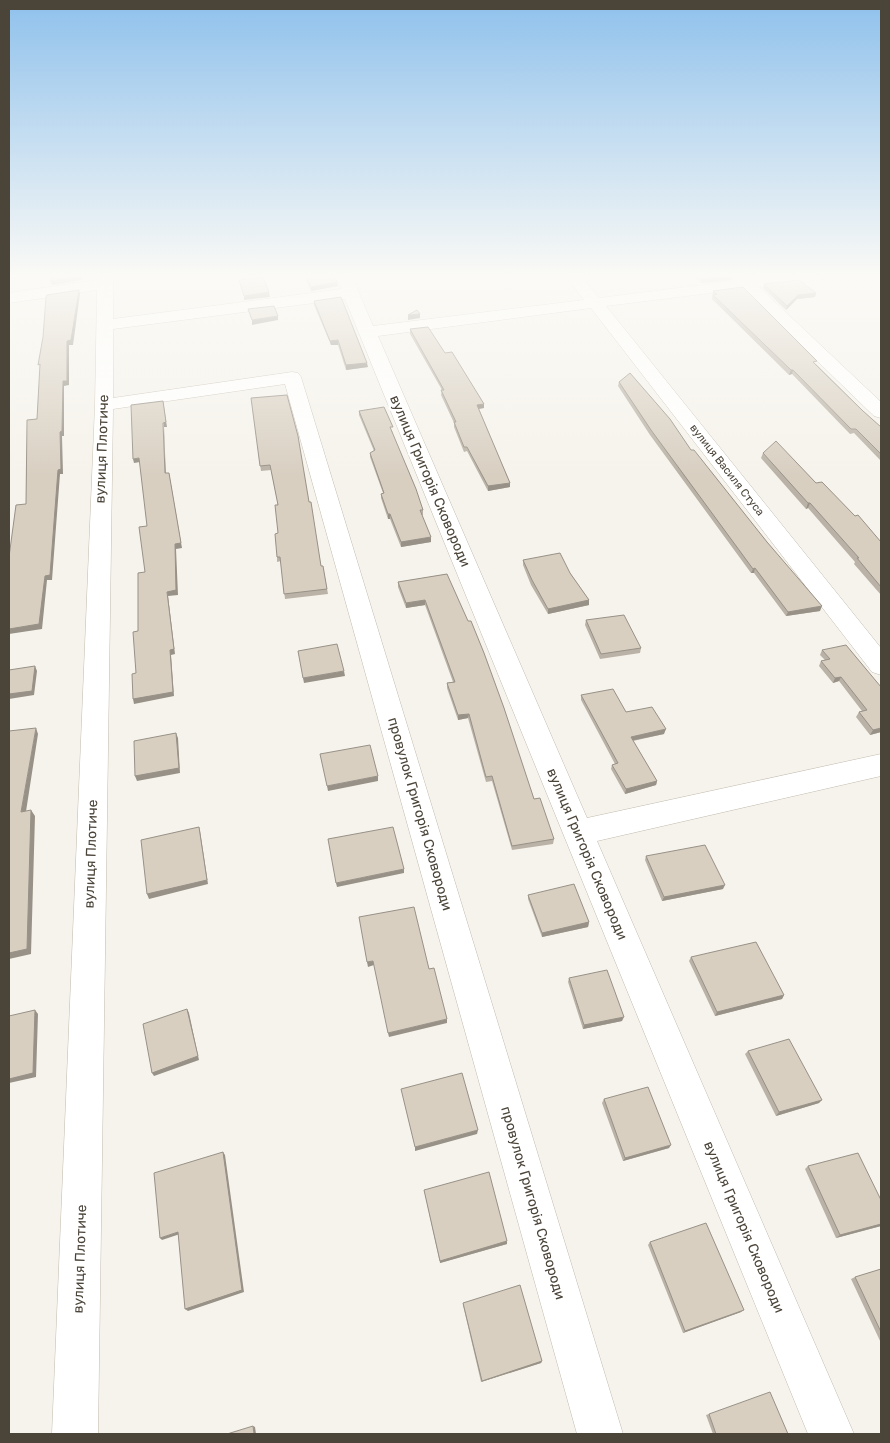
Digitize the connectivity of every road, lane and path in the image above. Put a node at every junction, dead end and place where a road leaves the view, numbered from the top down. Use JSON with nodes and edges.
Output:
{"nodes":[{"id":1,"x":105,"y":341,"type":"edge"},
{"id":2,"x":371,"y":341,"type":"edge"},
{"id":3,"x":626,"y":341,"type":"edge"},
{"id":4,"x":807,"y":341,"type":"edge"},
{"id":5,"x":104,"y":405,"type":"junction"},
{"id":6,"x":881,"y":412,"type":"edge"},
{"id":7,"x":881,"y":666,"type":"edge"},
{"id":8,"x":881,"y":765,"type":"edge"},
{"id":9,"x":578,"y":833,"type":"junction"},
{"id":10,"x":75,"y":1434,"type":"edge"},
{"id":11,"x":600,"y":1434,"type":"edge"},
{"id":12,"x":831,"y":1434,"type":"edge"}],
"edges":[{"from":1,"to":5,"type":"street","name":"вулиця Плотиче"},
{"from":2,"to":9,"type":"street","name":"вулиця Григорія Сковороди"},
{"from":3,"to":7,"type":"street","name":"вулиця Василя Стуса"},
{"from":4,"to":6,"type":"street"},
{"from":5,"to":10,"type":"street","name":"вулиця Плотиче"},
{"from":5,"to":11,"type":"street","name":"провулок Григорія Сковороди"},
{"from":8,"to":9,"type":"street"},
{"from":9,"to":12,"type":"street","name":"вулиця Григорія Сковороди"}]}
